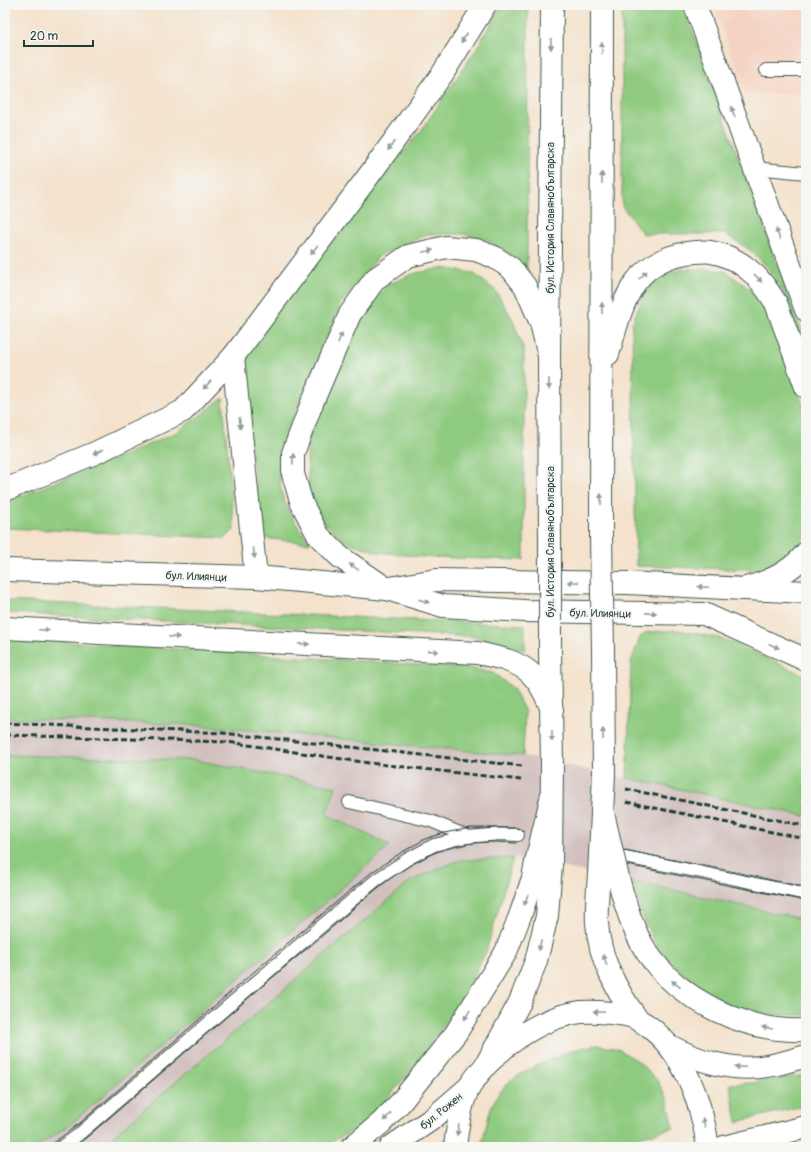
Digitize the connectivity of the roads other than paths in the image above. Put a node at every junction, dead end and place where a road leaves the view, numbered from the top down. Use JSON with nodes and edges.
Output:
{"nodes":[{"id":1,"x":485,"y":5,"type":"edge"},
{"id":2,"x":552,"y":5,"type":"edge"},
{"id":3,"x":602,"y":5,"type":"edge"},
{"id":4,"x":695,"y":5,"type":"edge"},
{"id":5,"x":766,"y":70,"type":"dead end"},
{"id":6,"x":806,"y":70,"type":"edge"},
{"id":7,"x":754,"y":168,"type":"junction"},
{"id":8,"x":806,"y":173,"type":"edge"},
{"id":9,"x":806,"y":310,"type":"edge"},
{"id":10,"x":549,"y":356,"type":"junction"},
{"id":11,"x":234,"y":357,"type":"junction"},
{"id":12,"x":602,"y":375,"type":"junction"},
{"id":13,"x":806,"y":387,"type":"edge"},
{"id":14,"x":5,"y":490,"type":"edge"},
{"id":15,"x":806,"y":553,"type":"edge"},
{"id":16,"x":5,"y":570,"type":"edge"},
{"id":17,"x":256,"y":578,"type":"junction"},
{"id":18,"x":387,"y":589,"type":"junction"},
{"id":19,"x":742,"y":589,"type":"junction"},
{"id":20,"x":806,"y":592,"type":"edge"},
{"id":21,"x":5,"y":628,"type":"edge"},
{"id":22,"x":806,"y":660,"type":"edge"},
{"id":23,"x":552,"y":710,"type":"junction"},
{"id":24,"x":349,"y":802,"type":"dead end"},
{"id":25,"x":518,"y":835,"type":"dead end"},
{"id":26,"x":469,"y":837,"type":"junction"},
{"id":27,"x":625,"y":857,"type":"dead end"},
{"id":28,"x":543,"y":863,"type":"junction"},
{"id":29,"x":608,"y":876,"type":"junction"},
{"id":30,"x":806,"y":894,"type":"edge"},
{"id":31,"x":637,"y":1019,"type":"junction"},
{"id":32,"x":806,"y":1030,"type":"edge"},
{"id":33,"x":668,"y":1044,"type":"junction"},
{"id":34,"x":806,"y":1056,"type":"edge"},
{"id":35,"x":486,"y":1066,"type":"junction"},
{"id":36,"x":470,"y":1087,"type":"junction"},
{"id":37,"x":806,"y":1127,"type":"edge"},
{"id":38,"x":62,"y":1147,"type":"edge"},
{"id":39,"x":352,"y":1147,"type":"edge"},
{"id":40,"x":391,"y":1147,"type":"edge"},
{"id":41,"x":455,"y":1147,"type":"edge"},
{"id":42,"x":708,"y":1147,"type":"edge"},
{"id":43,"x":724,"y":1147,"type":"edge"}],
"edges":[{"from":1,"to":11,"type":"main road","one_way":true},
{"from":2,"to":10,"type":"main road","name":"бул. История Славянобългарска","one_way":true},
{"from":12,"to":3,"type":"main road","one_way":true},
{"from":7,"to":4,"type":"main road","one_way":true},
{"from":5,"to":6,"type":"lane"},
{"from":7,"to":8,"type":"lane"},
{"from":9,"to":7,"type":"main road","one_way":true},
{"from":18,"to":10,"type":"main road","one_way":true},
{"from":10,"to":23,"type":"main road","name":"бул. История Славянобългарска","one_way":true,"bridge":true},
{"from":11,"to":14,"type":"main road","one_way":true},
{"from":11,"to":17,"type":"main road","one_way":true},
{"from":12,"to":13,"type":"main road","one_way":true},
{"from":29,"to":12,"type":"main road","one_way":true,"bridge":true},
{"from":15,"to":19,"type":"main road"},
{"from":16,"to":17,"type":"main road","name":"бул. Илиянци"},
{"from":17,"to":18,"type":"main road","name":"бул. Илиянци"},
{"from":19,"to":18,"type":"main road","name":"бул. Илиянци","one_way":true},
{"from":18,"to":22,"type":"main road","name":"бул. Илиянци","one_way":true},
{"from":19,"to":20,"type":"main road","name":"бул. Илиянци"},
{"from":21,"to":23,"type":"main road","one_way":true},
{"from":23,"to":28,"type":"main road","name":"бул. История Славянобългарска","one_way":true,"bridge":true},
{"from":24,"to":26,"type":"lane"},
{"from":25,"to":26,"type":"lane"},
{"from":26,"to":38,"type":"lane"},
{"from":27,"to":30,"type":"lane"},
{"from":28,"to":35,"type":"main road","one_way":true},
{"from":28,"to":39,"type":"main road","one_way":true},
{"from":31,"to":29,"type":"main road","one_way":true},
{"from":32,"to":29,"type":"main road","one_way":true},
{"from":31,"to":33,"type":"main road"},
{"from":31,"to":35,"type":"main road","one_way":true},
{"from":34,"to":33,"type":"main road","one_way":true},
{"from":42,"to":33,"type":"main road","one_way":true},
{"from":35,"to":36,"type":"main road"},
{"from":36,"to":40,"type":"main road","name":"бул. Рожен"},
{"from":36,"to":41,"type":"main road","one_way":true},
{"from":37,"to":43,"type":"main road"}]}
